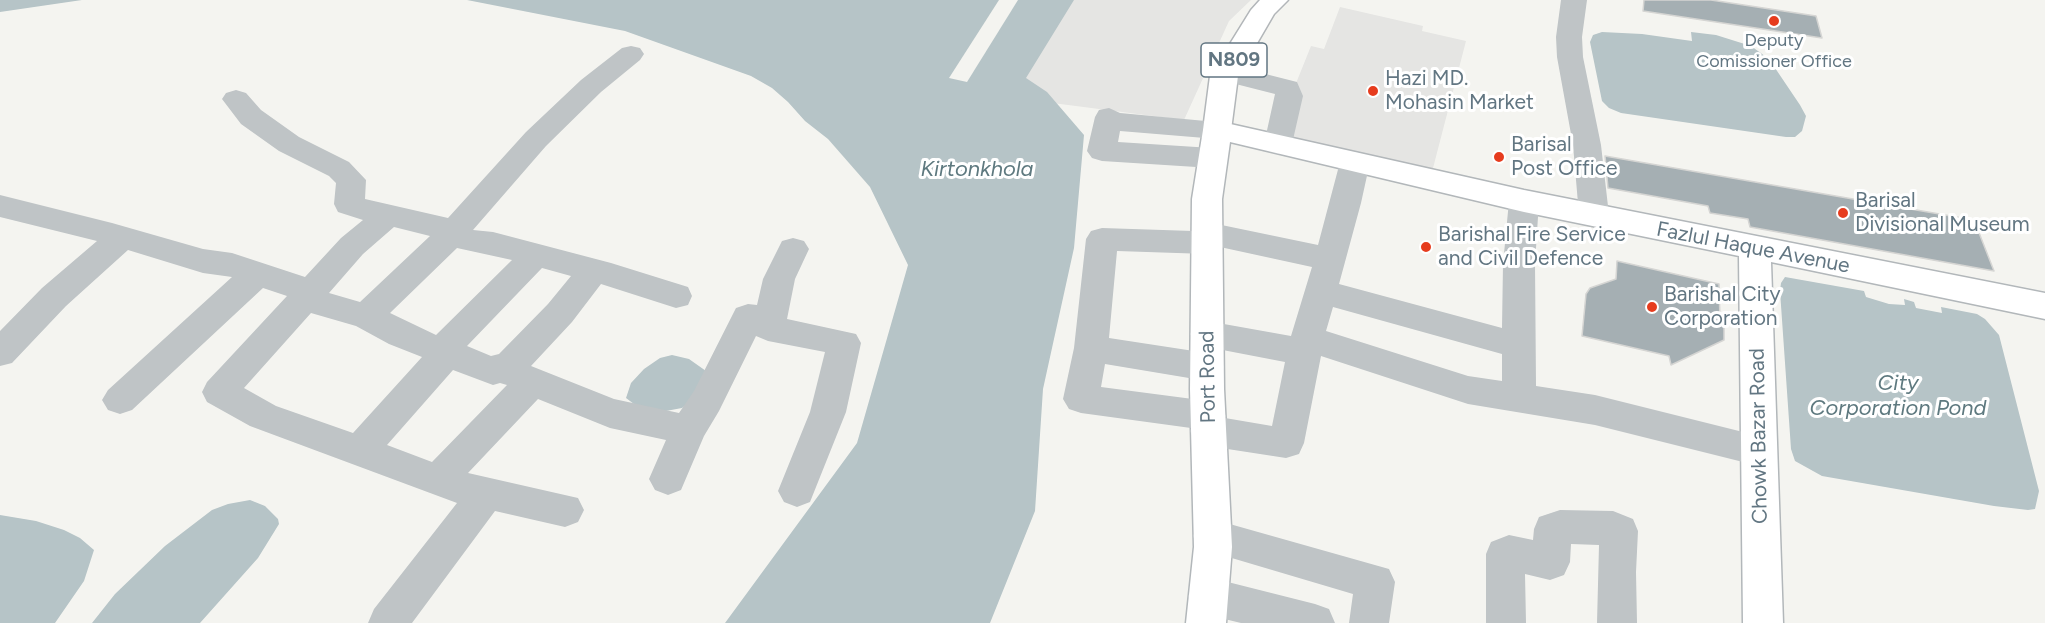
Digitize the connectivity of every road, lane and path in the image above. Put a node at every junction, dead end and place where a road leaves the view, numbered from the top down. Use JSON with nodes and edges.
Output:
{"nodes":[{"id":1,"x":1275,"y":0,"type":"edge"},
{"id":2,"x":1574,"y":0,"type":"edge"},
{"id":3,"x":631,"y":54,"type":"dead end"},
{"id":4,"x":1226,"y":74,"type":"junction"},
{"id":5,"x":236,"y":99,"type":"dead end"},
{"id":6,"x":1109,"y":119,"type":"dead end"},
{"id":7,"x":1215,"y":144,"type":"junction"},
{"id":8,"x":1278,"y":144,"type":"junction"},
{"id":9,"x":1355,"y":162,"type":"junction"},
{"id":10,"x":1524,"y":201,"type":"junction"},
{"id":11,"x":0,"y":206,"type":"edge"},
{"id":12,"x":1594,"y":215,"type":"junction"},
{"id":13,"x":387,"y":216,"type":"junction"},
{"id":14,"x":453,"y":233,"type":"junction"},
{"id":15,"x":123,"y":237,"type":"junction"},
{"id":16,"x":1207,"y":238,"type":"junction"},
{"id":17,"x":793,"y":249,"type":"dead end"},
{"id":18,"x":1755,"y":249,"type":"junction"},
{"id":19,"x":536,"y":255,"type":"junction"},
{"id":20,"x":1330,"y":259,"type":"junction"},
{"id":21,"x":593,"y":271,"type":"junction"},
{"id":22,"x":258,"y":273,"type":"junction"},
{"id":23,"x":1321,"y":291,"type":"junction"},
{"id":24,"x":308,"y":296,"type":"junction"},
{"id":25,"x":676,"y":296,"type":"dead end"},
{"id":26,"x":2045,"y":306,"type":"edge"},
{"id":27,"x":366,"y":316,"type":"junction"},
{"id":28,"x":770,"y":319,"type":"junction"},
{"id":29,"x":1306,"y":345,"type":"junction"},
{"id":30,"x":1519,"y":346,"type":"junction"},
{"id":31,"x":1091,"y":348,"type":"junction"},
{"id":32,"x":1207,"y":350,"type":"junction"},
{"id":33,"x":444,"y":352,"type":"junction"},
{"id":34,"x":0,"y":353,"type":"edge"},
{"id":35,"x":519,"y":376,"type":"junction"},
{"id":36,"x":1519,"y":399,"type":"junction"},
{"id":37,"x":120,"y":400,"type":"dead end"},
{"id":38,"x":1208,"y":423,"type":"junction"},
{"id":39,"x":688,"y":430,"type":"junction"},
{"id":40,"x":360,"y":451,"type":"junction"},
{"id":41,"x":1759,"y":451,"type":"junction"},
{"id":42,"x":439,"y":479,"type":"junction"},
{"id":43,"x":668,"y":479,"type":"dead end"},
{"id":44,"x":797,"y":491,"type":"dead end"},
{"id":45,"x":487,"y":492,"type":"junction"},
{"id":46,"x":566,"y":510,"type":"dead end"},
{"id":47,"x":1212,"y":536,"type":"junction"},
{"id":48,"x":1207,"y":610,"type":"edge"},
{"id":49,"x":388,"y":623,"type":"edge"},
{"id":50,"x":1315,"y":623,"type":"edge"},
{"id":51,"x":1369,"y":623,"type":"edge"},
{"id":52,"x":1506,"y":623,"type":"edge"},
{"id":53,"x":1617,"y":623,"type":"edge"},
{"id":54,"x":1763,"y":623,"type":"edge"}],
"edges":[{"from":1,"to":4,"type":"main road","number":"N809"},
{"from":2,"to":12,"type":"street"},
{"from":3,"to":14,"type":"street"},
{"from":4,"to":7,"type":"main road","number":"N809"},
{"from":4,"to":8,"type":"street"},
{"from":5,"to":13,"type":"street"},
{"from":6,"to":7,"type":"street"},
{"from":7,"to":8,"type":"main road","name":"Fazlul Haque Avenue"},
{"from":7,"to":16,"type":"main road","name":"Port Road"},
{"from":8,"to":9,"type":"main road","name":"Fazlul Haque Avenue"},
{"from":9,"to":10,"type":"main road","name":"Fazlul Haque Avenue"},
{"from":9,"to":20,"type":"street"},
{"from":10,"to":12,"type":"main road","name":"Fazlul Haque Avenue"},
{"from":10,"to":30,"type":"street"},
{"from":11,"to":15,"type":"street"},
{"from":12,"to":18,"type":"main road","name":"Fazlul Haque Avenue"},
{"from":13,"to":14,"type":"street"},
{"from":13,"to":24,"type":"street"},
{"from":14,"to":19,"type":"street"},
{"from":14,"to":27,"type":"street"},
{"from":15,"to":22,"type":"street"},
{"from":15,"to":34,"type":"street"},
{"from":16,"to":20,"type":"street"},
{"from":16,"to":31,"type":"street"},
{"from":16,"to":32,"type":"main road","name":"Port Road"},
{"from":17,"to":28,"type":"street"},
{"from":18,"to":26,"type":"main road","name":"Fazlul Haque Avenue"},
{"from":18,"to":41,"type":"main road","name":"Chowk Bazar Road"},
{"from":19,"to":21,"type":"street"},
{"from":19,"to":33,"type":"street"},
{"from":20,"to":23,"type":"street"},
{"from":21,"to":25,"type":"street"},
{"from":21,"to":35,"type":"street"},
{"from":22,"to":24,"type":"street"},
{"from":22,"to":37,"type":"street"},
{"from":23,"to":29,"type":"street"},
{"from":23,"to":30,"type":"street"},
{"from":24,"to":27,"type":"street"},
{"from":24,"to":40,"type":"street"},
{"from":27,"to":33,"type":"street"},
{"from":28,"to":39,"type":"street"},
{"from":28,"to":44,"type":"street"},
{"from":29,"to":32,"type":"street"},
{"from":29,"to":36,"type":"street"},
{"from":29,"to":38,"type":"street"},
{"from":30,"to":36,"type":"street"},
{"from":31,"to":32,"type":"street"},
{"from":31,"to":38,"type":"street"},
{"from":32,"to":38,"type":"main road","name":"Port Road"},
{"from":33,"to":35,"type":"street"},
{"from":33,"to":40,"type":"street"},
{"from":35,"to":39,"type":"street"},
{"from":35,"to":42,"type":"street"},
{"from":36,"to":41,"type":"street"},
{"from":38,"to":47,"type":"main road","name":"Port Road"},
{"from":39,"to":43,"type":"street"},
{"from":40,"to":42,"type":"street"},
{"from":41,"to":54,"type":"main road","name":"Chowk Bazar Road"},
{"from":42,"to":45,"type":"street"},
{"from":45,"to":46,"type":"street"},
{"from":45,"to":49,"type":"street"},
{"from":47,"to":48,"type":"main road","name":"Port Road"},
{"from":47,"to":51,"type":"street"},
{"from":48,"to":50,"type":"street"},
{"from":52,"to":53,"type":"street"}]}
